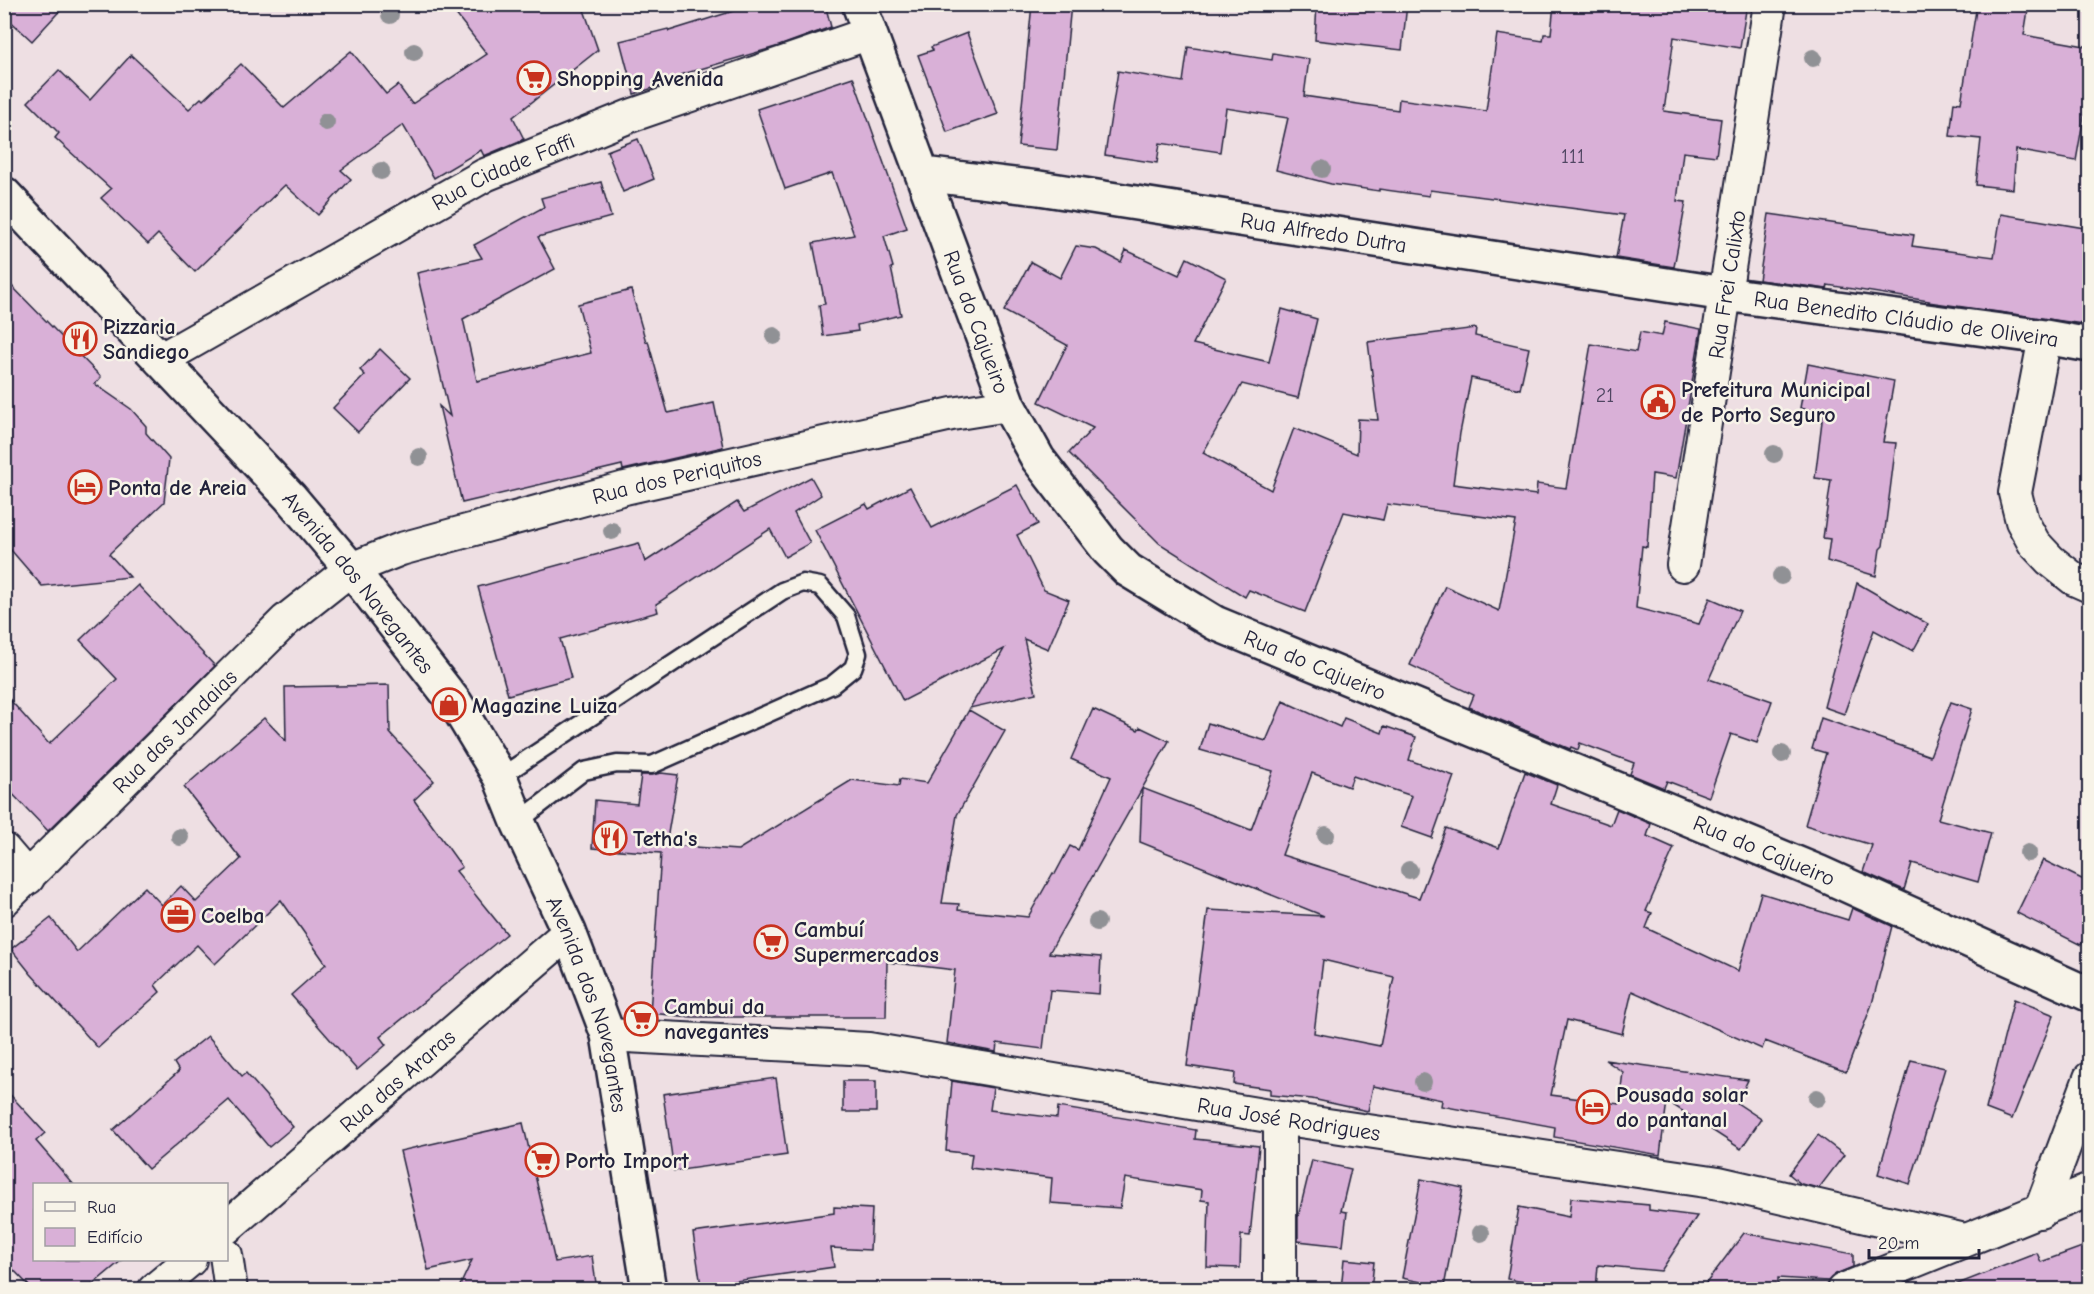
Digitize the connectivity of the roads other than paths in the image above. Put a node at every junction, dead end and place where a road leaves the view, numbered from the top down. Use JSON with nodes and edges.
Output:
{"nodes":[{"id":1,"x":1770,"y":4,"type":"edge"},
{"id":2,"x":865,"y":19,"type":"edge"},
{"id":3,"x":923,"y":174,"type":"junction"},
{"id":4,"x":4,"y":194,"type":"edge"},
{"id":5,"x":1725,"y":294,"type":"junction"},
{"id":6,"x":2045,"y":338,"type":"junction"},
{"id":7,"x":2090,"y":345,"type":"edge"},
{"id":8,"x":160,"y":360,"type":"junction"},
{"id":9,"x":1008,"y":405,"type":"junction"},
{"id":10,"x":1683,"y":565,"type":"dead end"},
{"id":11,"x":351,"y":568,"type":"junction"},
{"id":12,"x":2090,"y":586,"type":"edge"},
{"id":13,"x":500,"y":777,"type":"junction"},
{"id":14,"x":518,"y":822,"type":"junction"},
{"id":15,"x":4,"y":850,"type":"edge"},
{"id":16,"x":28,"y":878,"type":"junction"},
{"id":17,"x":4,"y":900,"type":"edge"},
{"id":18,"x":569,"y":932,"type":"junction"},
{"id":19,"x":2090,"y":995,"type":"edge"},
{"id":20,"x":608,"y":1035,"type":"junction"},
{"id":21,"x":2090,"y":1078,"type":"edge"},
{"id":22,"x":1280,"y":1118,"type":"junction"},
{"id":23,"x":2090,"y":1190,"type":"edge"},
{"id":24,"x":2040,"y":1212,"type":"junction"},
{"id":25,"x":228,"y":1226,"type":"edge"},
{"id":26,"x":1965,"y":1240,"type":"junction"},
{"id":27,"x":189,"y":1261,"type":"edge"},
{"id":28,"x":227,"y":1261,"type":"edge"},
{"id":29,"x":154,"y":1290,"type":"edge"},
{"id":30,"x":231,"y":1290,"type":"edge"},
{"id":31,"x":649,"y":1290,"type":"edge"},
{"id":32,"x":1280,"y":1290,"type":"edge"},
{"id":33,"x":1843,"y":1290,"type":"edge"}],
"edges":[{"from":1,"to":5,"type":"street","name":"Rua Frei Calixto"},
{"from":2,"to":3,"type":"street","name":"Rua do Cajueiro"},
{"from":2,"to":8,"type":"street","name":"Rua Cidade Faffi"},
{"from":3,"to":5,"type":"street","name":"Rua Alfredo Dutra"},
{"from":3,"to":9,"type":"street","name":"Rua do Cajueiro"},
{"from":4,"to":8,"type":"street","name":"Avenida dos Navegantes"},
{"from":5,"to":6,"type":"street","name":"Rua Benedito Cláudio de Oliveira"},
{"from":5,"to":10,"type":"street","name":"Rua Frei Calixto"},
{"from":6,"to":7,"type":"street","name":"Rua Benedito Cláudio de Oliveira"},
{"from":6,"to":12,"type":"street"},
{"from":8,"to":11,"type":"street","name":"Avenida dos Navegantes"},
{"from":9,"to":11,"type":"street","name":"Rua dos Periquitos"},
{"from":9,"to":19,"type":"street","name":"Rua do Cajueiro"},
{"from":11,"to":13,"type":"street","name":"Avenida dos Navegantes"},
{"from":11,"to":16,"type":"street","name":"Rua das Jandaias"},
{"from":13,"to":14,"type":"street","name":"Avenida dos Navegantes"},
{"from":13,"to":14,"type":"lane"},
{"from":14,"to":18,"type":"street","name":"Avenida dos Navegantes"},
{"from":15,"to":16,"type":"street"},
{"from":16,"to":17,"type":"street","name":"Rua das Jandaias"},
{"from":18,"to":20,"type":"street","name":"Avenida dos Navegantes"},
{"from":18,"to":25,"type":"street","name":"Rua das Araras"},
{"from":20,"to":22,"type":"street","name":"Rua José Rodrigues"},
{"from":20,"to":31,"type":"street","name":"Avenida dos Navegantes"},
{"from":21,"to":24,"type":"street"},
{"from":22,"to":26,"type":"street","name":"Rua José Rodrigues"},
{"from":22,"to":32,"type":"street"},
{"from":23,"to":24,"type":"street"},
{"from":24,"to":26,"type":"street"},
{"from":26,"to":33,"type":"street"},
{"from":27,"to":29,"type":"street"},
{"from":28,"to":30,"type":"street"}]}
